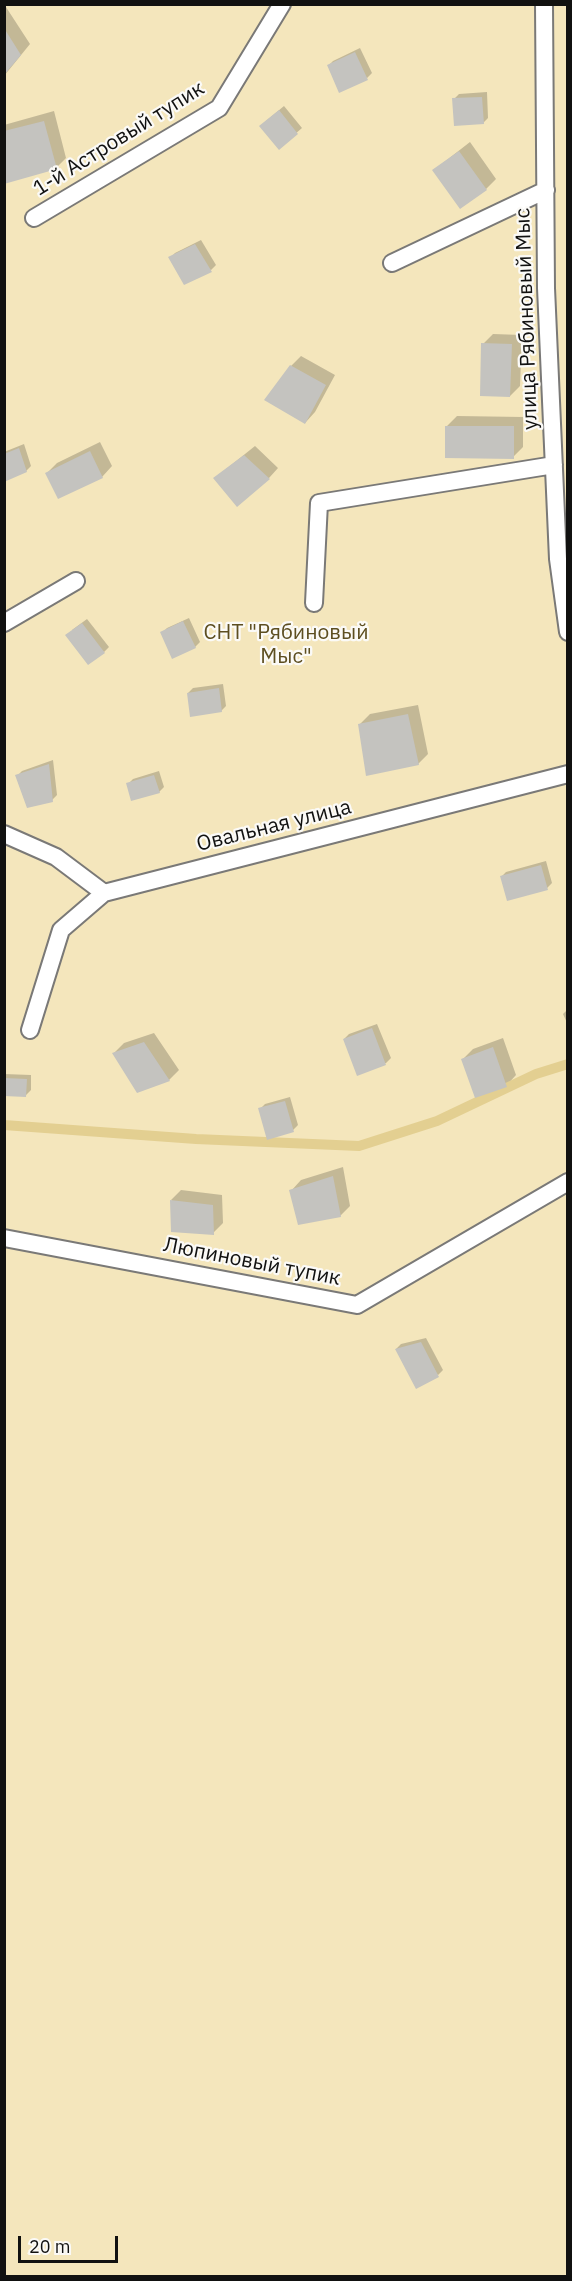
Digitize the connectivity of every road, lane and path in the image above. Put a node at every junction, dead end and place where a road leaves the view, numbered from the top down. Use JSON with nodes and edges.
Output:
{"nodes":[{"id":1,"x":282,"y":4,"type":"edge"},
{"id":2,"x":544,"y":4,"type":"edge"},
{"id":3,"x":546,"y":190,"type":"junction"},
{"id":4,"x":34,"y":218,"type":"dead end"},
{"id":5,"x":392,"y":263,"type":"dead end"},
{"id":6,"x":554,"y":465,"type":"junction"},
{"id":7,"x":76,"y":581,"type":"dead end"},
{"id":8,"x":314,"y":603,"type":"dead end"},
{"id":9,"x":4,"y":623,"type":"edge"},
{"id":10,"x":567,"y":632,"type":"edge"},
{"id":11,"x":567,"y":774,"type":"edge"},
{"id":12,"x":4,"y":834,"type":"edge"},
{"id":13,"x":105,"y":893,"type":"junction"},
{"id":14,"x":30,"y":1030,"type":"dead end"},
{"id":15,"x":567,"y":1182,"type":"edge"},
{"id":16,"x":4,"y":1238,"type":"edge"}],
"edges":[{"from":1,"to":4,"type":"lane","name":"1-й Астровый тупик"},
{"from":2,"to":3,"type":"lane","name":"улица Рябиновый Мыс"},
{"from":3,"to":5,"type":"lane"},
{"from":3,"to":6,"type":"lane","name":"улица Рябиновый Мыс"},
{"from":6,"to":8,"type":"lane"},
{"from":6,"to":10,"type":"lane","name":"улица Рябиновый Мыс"},
{"from":7,"to":9,"type":"lane"},
{"from":11,"to":13,"type":"lane","name":"Овальная улица"},
{"from":12,"to":13,"type":"lane"},
{"from":13,"to":14,"type":"lane"},
{"from":15,"to":16,"type":"lane","name":"Люпиновый тупик"}]}
